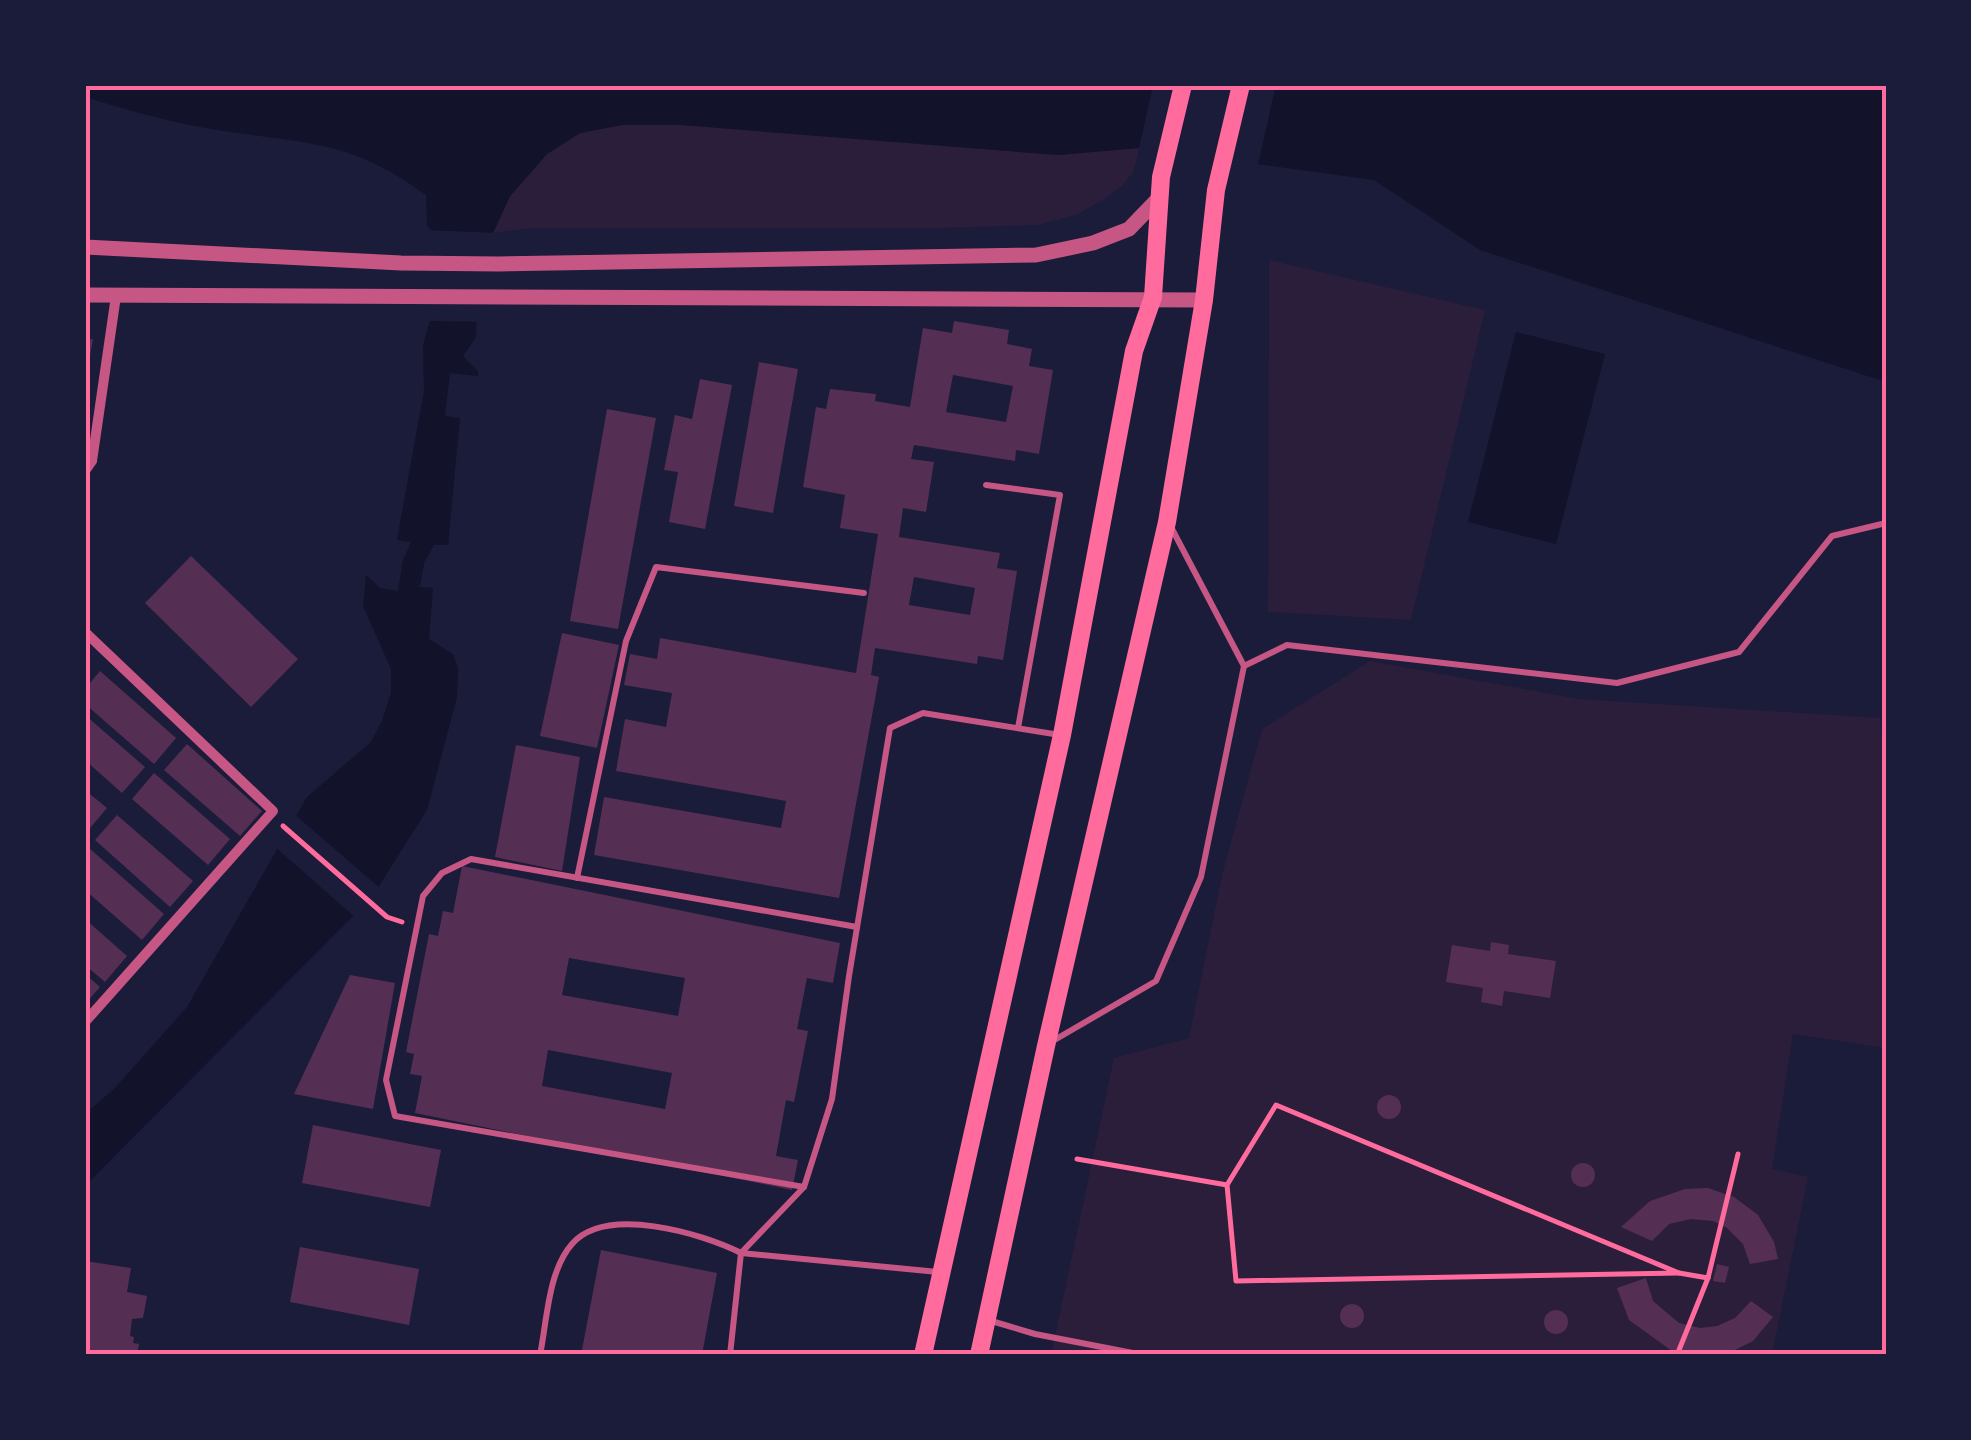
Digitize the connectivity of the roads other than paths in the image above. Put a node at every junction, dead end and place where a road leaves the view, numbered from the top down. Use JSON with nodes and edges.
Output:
{"nodes":[{"id":1,"x":1183,"y":85,"type":"edge"},
{"id":2,"x":1241,"y":85,"type":"edge"},
{"id":3,"x":1158,"y":199,"type":"junction"},
{"id":4,"x":85,"y":247,"type":"edge"},
{"id":5,"x":85,"y":295,"type":"edge"},
{"id":6,"x":116,"y":296,"type":"junction"},
{"id":7,"x":1153,"y":297,"type":"junction"},
{"id":8,"x":1204,"y":300,"type":"junction"},
{"id":9,"x":85,"y":471,"type":"edge"},
{"id":10,"x":986,"y":485,"type":"dead end"},
{"id":11,"x":1168,"y":522,"type":"junction"},
{"id":12,"x":1886,"y":523,"type":"edge"},
{"id":13,"x":864,"y":594,"type":"dead end"},
{"id":14,"x":85,"y":632,"type":"edge"},
{"id":15,"x":1244,"y":666,"type":"junction"},
{"id":16,"x":1018,"y":728,"type":"junction"},
{"id":17,"x":1062,"y":735,"type":"junction"},
{"id":18,"x":577,"y":878,"type":"junction"},
{"id":19,"x":857,"y":927,"type":"junction"},
{"id":20,"x":85,"y":1022,"type":"edge"},
{"id":21,"x":1046,"y":1046,"type":"junction"},
{"id":22,"x":804,"y":1187,"type":"junction"},
{"id":23,"x":740,"y":1253,"type":"junction"},
{"id":24,"x":942,"y":1273,"type":"junction"},
{"id":25,"x":987,"y":1320,"type":"junction"},
{"id":26,"x":540,"y":1355,"type":"edge"},
{"id":27,"x":730,"y":1355,"type":"edge"},
{"id":28,"x":923,"y":1355,"type":"edge"},
{"id":29,"x":978,"y":1355,"type":"edge"},
{"id":30,"x":1143,"y":1355,"type":"edge"}],
"edges":[{"from":1,"to":3,"type":"main road"},
{"from":2,"to":8,"type":"main road"},
{"from":3,"to":4,"type":"street"},
{"from":3,"to":7,"type":"main road"},
{"from":5,"to":6,"type":"street"},
{"from":6,"to":7,"type":"street"},
{"from":6,"to":9,"type":"street"},
{"from":7,"to":8,"type":"street"},
{"from":7,"to":17,"type":"main road"},
{"from":8,"to":11,"type":"main road"},
{"from":10,"to":16,"type":"lane"},
{"from":11,"to":15,"type":"lane"},
{"from":11,"to":21,"type":"main road"},
{"from":12,"to":15,"type":"lane"},
{"from":13,"to":18,"type":"lane"},
{"from":14,"to":20,"type":"street"},
{"from":15,"to":21,"type":"lane"},
{"from":16,"to":17,"type":"lane"},
{"from":16,"to":19,"type":"lane"},
{"from":17,"to":24,"type":"main road"},
{"from":18,"to":19,"type":"lane"},
{"from":18,"to":22,"type":"lane"},
{"from":19,"to":22,"type":"lane"},
{"from":21,"to":25,"type":"main road"},
{"from":22,"to":23,"type":"lane"},
{"from":23,"to":24,"type":"lane"},
{"from":23,"to":26,"type":"lane"},
{"from":23,"to":27,"type":"lane"},
{"from":24,"to":28,"type":"main road"},
{"from":25,"to":29,"type":"main road"},
{"from":25,"to":30,"type":"lane"}]}
